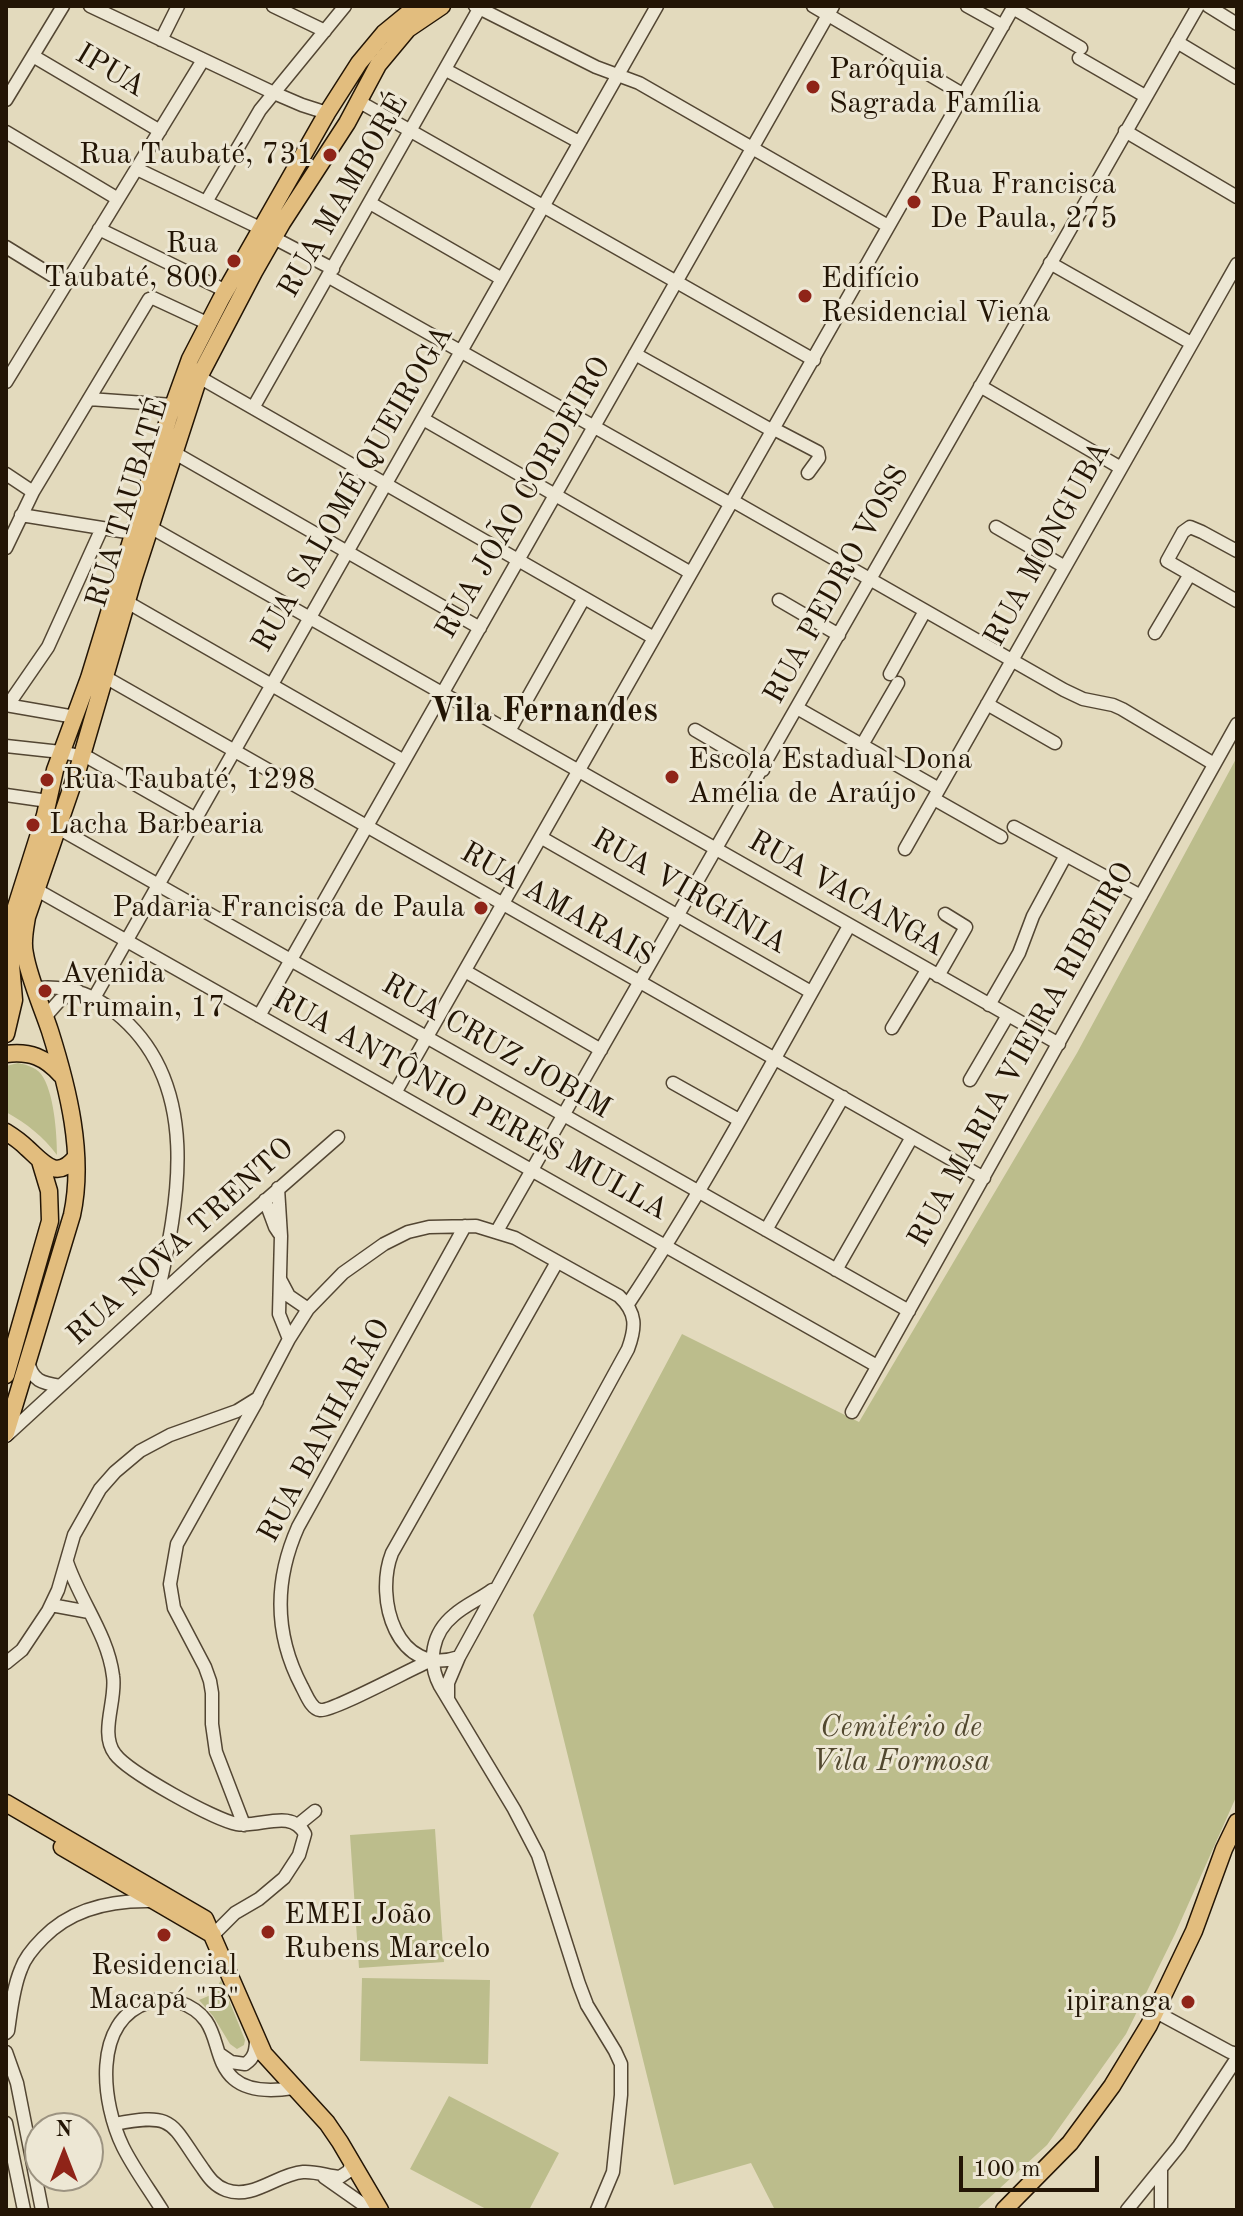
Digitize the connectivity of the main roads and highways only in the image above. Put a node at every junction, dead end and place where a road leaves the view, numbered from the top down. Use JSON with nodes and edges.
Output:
{"nodes":[{"id":1,"x":417,"y":6,"type":"edge"},
{"id":2,"x":442,"y":6,"type":"edge"},
{"id":3,"x":324,"y":117,"type":"junction"},
{"id":4,"x":347,"y":123,"type":"junction"},
{"id":5,"x":295,"y":188,"type":"junction"},
{"id":6,"x":268,"y":233,"type":"junction"},
{"id":7,"x":36,"y":988,"type":"junction"},
{"id":8,"x":11,"y":995,"type":"edge"},
{"id":9,"x":6,"y":1034,"type":"edge"},
{"id":10,"x":6,"y":1054,"type":"edge"},
{"id":11,"x":62,"y":1076,"type":"junction"},
{"id":12,"x":6,"y":1132,"type":"edge"},
{"id":13,"x":75,"y":1158,"type":"junction"},
{"id":14,"x":40,"y":1161,"type":"junction"},
{"id":15,"x":6,"y":1375,"type":"edge"},
{"id":16,"x":6,"y":1434,"type":"edge"},
{"id":17,"x":6,"y":1803,"type":"edge"},
{"id":18,"x":6,"y":1816,"type":"edge"},
{"id":19,"x":1237,"y":1822,"type":"edge"},
{"id":20,"x":156,"y":1896,"type":"junction"},
{"id":21,"x":213,"y":1935,"type":"junction"},
{"id":22,"x":380,"y":2210,"type":"edge"},
{"id":23,"x":1004,"y":2210,"type":"edge"}],
"edges":[{"from":1,"to":3,"type":"main road","name":"RUA TAUBATÉ"},
{"from":2,"to":4,"type":"main road","name":"RUA TAUBATÉ"},
{"from":3,"to":4,"type":"main road"},
{"from":3,"to":5,"type":"main road","name":"RUA TAUBATÉ"},
{"from":4,"to":5,"type":"main road","name":"RUA TAUBATÉ"},
{"from":5,"to":6,"type":"main road","name":"RUA TAUBATÉ"},
{"from":6,"to":7,"type":"main road","name":"RUA TAUBATÉ"},
{"from":6,"to":8,"type":"main road","name":"RUA TAUBATÉ"},
{"from":7,"to":8,"type":"main road"},
{"from":7,"to":11,"type":"main road","name":"RUA TAUBATÉ"},
{"from":8,"to":9,"type":"main road","name":"RUA TAUBATÉ"},
{"from":10,"to":11,"type":"main road"},
{"from":11,"to":13,"type":"main road","name":"RUA TAUBATÉ"},
{"from":12,"to":14,"type":"main road"},
{"from":13,"to":14,"type":"main road"},
{"from":13,"to":16,"type":"main road","name":"RUA TAUBATÉ"},
{"from":14,"to":15,"type":"main road"},
{"from":17,"to":20,"type":"main road"},
{"from":18,"to":20,"type":"main road"},
{"from":19,"to":23,"type":"main road"},
{"from":20,"to":21,"type":"main road"},
{"from":20,"to":21,"type":"main road"},
{"from":21,"to":22,"type":"main road"}]}
